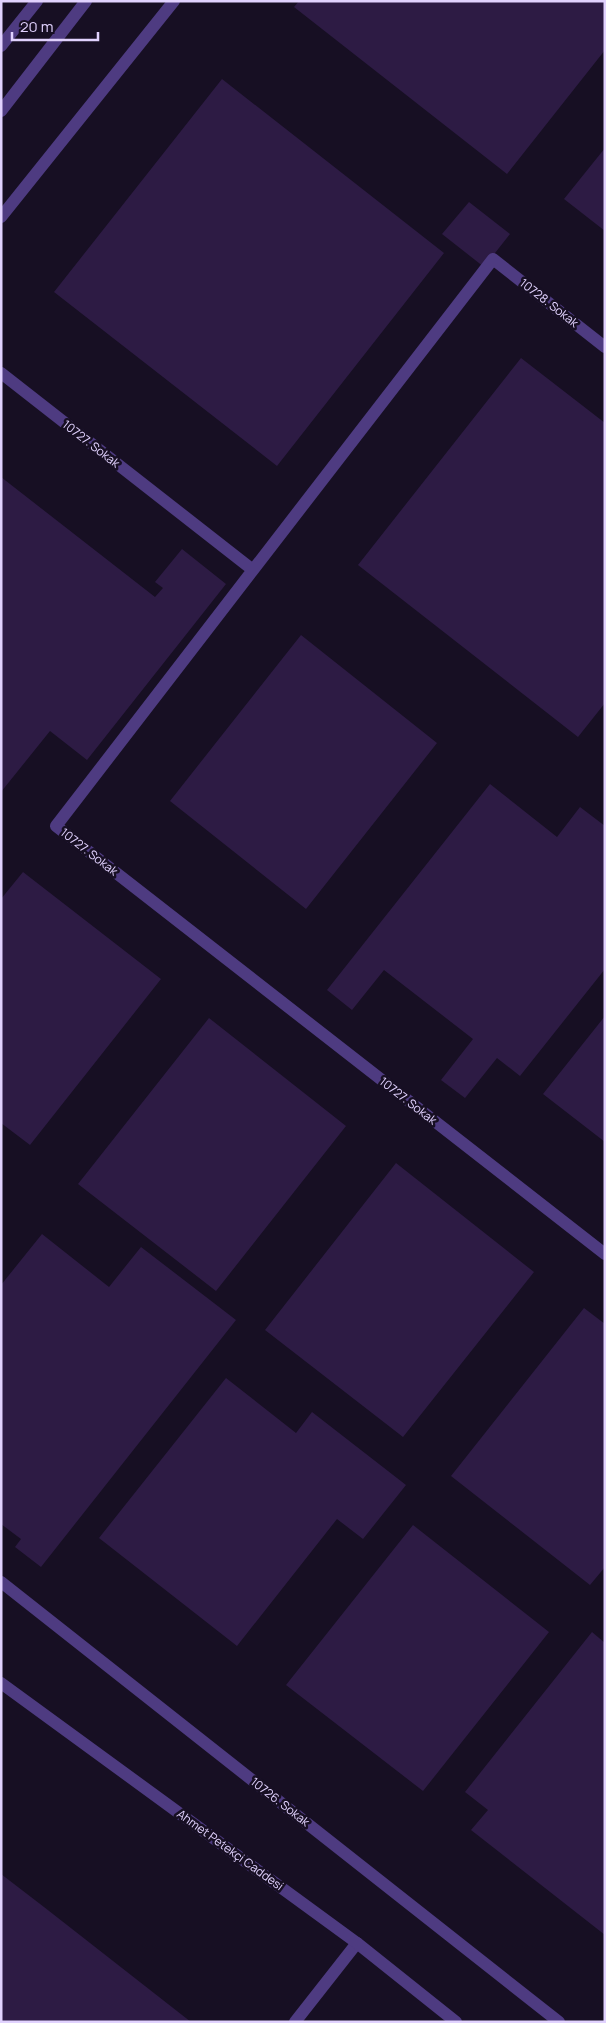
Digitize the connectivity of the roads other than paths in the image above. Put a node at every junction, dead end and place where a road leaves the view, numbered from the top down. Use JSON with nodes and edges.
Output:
{"nodes":[{"id":1,"x":37,"y":1,"type":"edge"},
{"id":2,"x":86,"y":1,"type":"edge"},
{"id":3,"x":174,"y":1,"type":"edge"},
{"id":4,"x":1,"y":46,"type":"edge"},
{"id":5,"x":1,"y":111,"type":"edge"},
{"id":6,"x":1,"y":217,"type":"edge"},
{"id":7,"x":605,"y":347,"type":"edge"},
{"id":8,"x":1,"y":373,"type":"edge"},
{"id":9,"x":253,"y":570,"type":"junction"},
{"id":10,"x":605,"y":1254,"type":"edge"},
{"id":11,"x":1,"y":1582,"type":"edge"},
{"id":12,"x":1,"y":1683,"type":"edge"},
{"id":13,"x":357,"y":1943,"type":"junction"},
{"id":14,"x":296,"y":2022,"type":"edge"},
{"id":15,"x":456,"y":2022,"type":"edge"},
{"id":16,"x":559,"y":2022,"type":"edge"}],
"edges":[{"from":1,"to":4,"type":"street"},
{"from":2,"to":5,"type":"street"},
{"from":3,"to":6,"type":"street"},
{"from":7,"to":9,"type":"street","name":"10728. Sokak"},
{"from":8,"to":9,"type":"street","name":"10727. Sokak"},
{"from":9,"to":10,"type":"street","name":"10727. Sokak"},
{"from":11,"to":16,"type":"street","name":"10726. Sokak"},
{"from":12,"to":13,"type":"street","name":"Ahmet Petekçi Caddesi"},
{"from":13,"to":14,"type":"street"},
{"from":13,"to":15,"type":"street","name":"Ahmet Petekçi Caddesi"}]}
